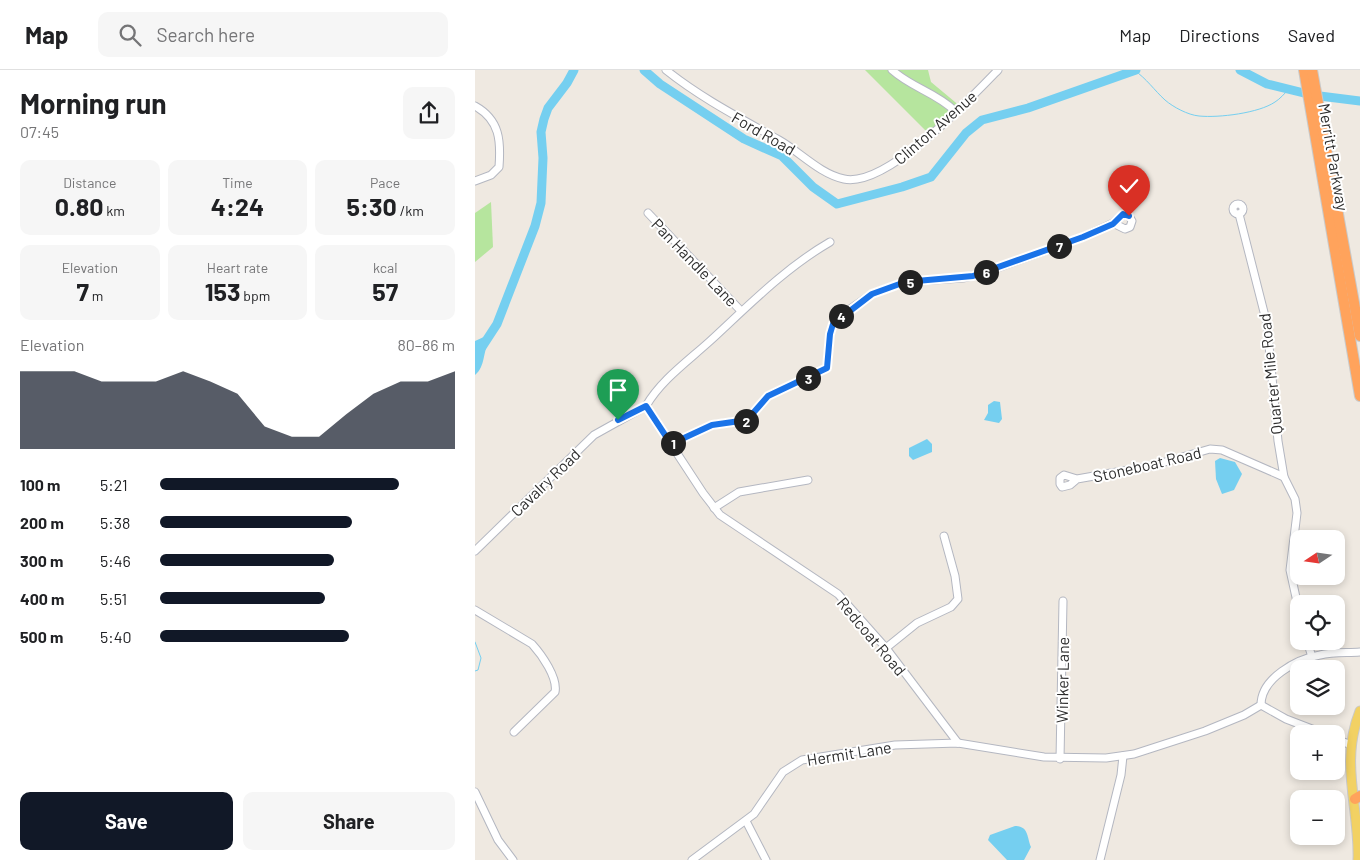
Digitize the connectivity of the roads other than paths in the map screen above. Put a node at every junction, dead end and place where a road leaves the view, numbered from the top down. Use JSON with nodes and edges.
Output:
{"nodes":[{"id":1,"x":666,"y":70,"type":"edge"},
{"id":2,"x":892,"y":70,"type":"edge"},
{"id":3,"x":997,"y":70,"type":"edge"},
{"id":4,"x":1304,"y":70,"type":"edge"},
{"id":5,"x":1312,"y":70,"type":"edge"},
{"id":6,"x":475,"y":106,"type":"edge"},
{"id":7,"x":955,"y":111,"type":"junction"},
{"id":8,"x":1317,"y":122,"type":"junction"},
{"id":9,"x":867,"y":178,"type":"joint"},
{"id":10,"x":475,"y":181,"type":"edge"},
{"id":11,"x":648,"y":213,"type":"dead end"},
{"id":12,"x":1239,"y":214,"type":"dead end"},
{"id":13,"x":1113,"y":224,"type":"dead end"},
{"id":14,"x":830,"y":242,"type":"dead end"},
{"id":15,"x":741,"y":311,"type":"junction"},
{"id":16,"x":1359,"y":333,"type":"edge"},
{"id":17,"x":1360,"y":396,"type":"edge"},
{"id":18,"x":646,"y":406,"type":"junction"},
{"id":19,"x":671,"y":444,"type":"junction"},
{"id":20,"x":1283,"y":477,"type":"junction"},
{"id":21,"x":1077,"y":479,"type":"dead end"},
{"id":22,"x":808,"y":480,"type":"dead end"},
{"id":23,"x":714,"y":508,"type":"junction"},
{"id":24,"x":944,"y":536,"type":"dead end"},
{"id":25,"x":475,"y":551,"type":"edge"},
{"id":26,"x":1295,"y":595,"type":"edge"},
{"id":27,"x":1063,"y":601,"type":"dead end"},
{"id":28,"x":475,"y":610,"type":"edge"},
{"id":29,"x":886,"y":648,"type":"junction"},
{"id":30,"x":1310,"y":650,"type":"edge"},
{"id":31,"x":1360,"y":652,"type":"edge"},
{"id":32,"x":1312,"y":657,"type":"junction"},
{"id":33,"x":1261,"y":705,"type":"junction"},
{"id":34,"x":1360,"y":711,"type":"edge"},
{"id":35,"x":1302,"y":725,"type":"edge"},
{"id":36,"x":514,"y":732,"type":"dead end"},
{"id":37,"x":958,"y":743,"type":"junction"},
{"id":38,"x":1345,"y":743,"type":"edge"},
{"id":39,"x":1351,"y":745,"type":"junction"},
{"id":40,"x":1123,"y":756,"type":"junction"},
{"id":41,"x":1060,"y":759,"type":"junction"},
{"id":42,"x":475,"y":792,"type":"edge"},
{"id":43,"x":1358,"y":798,"type":"edge"},
{"id":44,"x":746,"y":821,"type":"junction"},
{"id":45,"x":513,"y":860,"type":"edge"},
{"id":46,"x":692,"y":860,"type":"edge"},
{"id":47,"x":766,"y":860,"type":"edge"},
{"id":48,"x":1100,"y":860,"type":"edge"},
{"id":49,"x":1358,"y":860,"type":"edge"}],
"edges":[{"from":1,"to":9,"type":"street","name":"Ford Road"},
{"from":2,"to":7,"type":"street"},
{"from":3,"to":7,"type":"street","name":"Clinton Avenue"},
{"from":4,"to":8,"type":"highway","name":"Merritt Parkway"},
{"from":5,"to":8,"type":"highway","name":"Merritt Parkway"},
{"from":6,"to":10,"type":"street"},
{"from":7,"to":9,"type":"street","name":"Clinton Avenue"},
{"from":8,"to":16,"type":"highway","name":"Merritt Parkway"},
{"from":8,"to":17,"type":"highway","name":"Merritt Parkway"},
{"from":11,"to":15,"type":"street","name":"Pan Handle Lane"},
{"from":12,"to":20,"type":"street","name":"Quarter Mile Road"},
{"from":13,"to":19,"type":"street"},
{"from":14,"to":15,"type":"street"},
{"from":15,"to":18,"type":"street"},
{"from":18,"to":19,"type":"street","name":"Redcoat Road"},
{"from":18,"to":25,"type":"street","name":"Cavalry Road"},
{"from":19,"to":23,"type":"street","name":"Redcoat Road"},
{"from":20,"to":21,"type":"street","name":"Stoneboat Road"},
{"from":20,"to":26,"type":"street"},
{"from":22,"to":23,"type":"street"},
{"from":23,"to":29,"type":"street","name":"Redcoat Road"},
{"from":24,"to":29,"type":"street"},
{"from":27,"to":41,"type":"street","name":"Winker Lane"},
{"from":28,"to":36,"type":"street"},
{"from":29,"to":37,"type":"street","name":"Redcoat Road"},
{"from":30,"to":32,"type":"street"},
{"from":31,"to":32,"type":"street"},
{"from":32,"to":33,"type":"street"},
{"from":33,"to":35,"type":"street"},
{"from":33,"to":40,"type":"street"},
{"from":34,"to":39,"type":"main road"},
{"from":37,"to":41,"type":"street"},
{"from":37,"to":44,"type":"street","name":"Hermit Lane"},
{"from":38,"to":39,"type":"street"},
{"from":39,"to":43,"type":"main road"},
{"from":40,"to":41,"type":"street"},
{"from":40,"to":48,"type":"street"},
{"from":42,"to":45,"type":"street"},
{"from":43,"to":49,"type":"main road"},
{"from":44,"to":46,"type":"street","name":"Hermit Lane"},
{"from":44,"to":47,"type":"street"}]}
